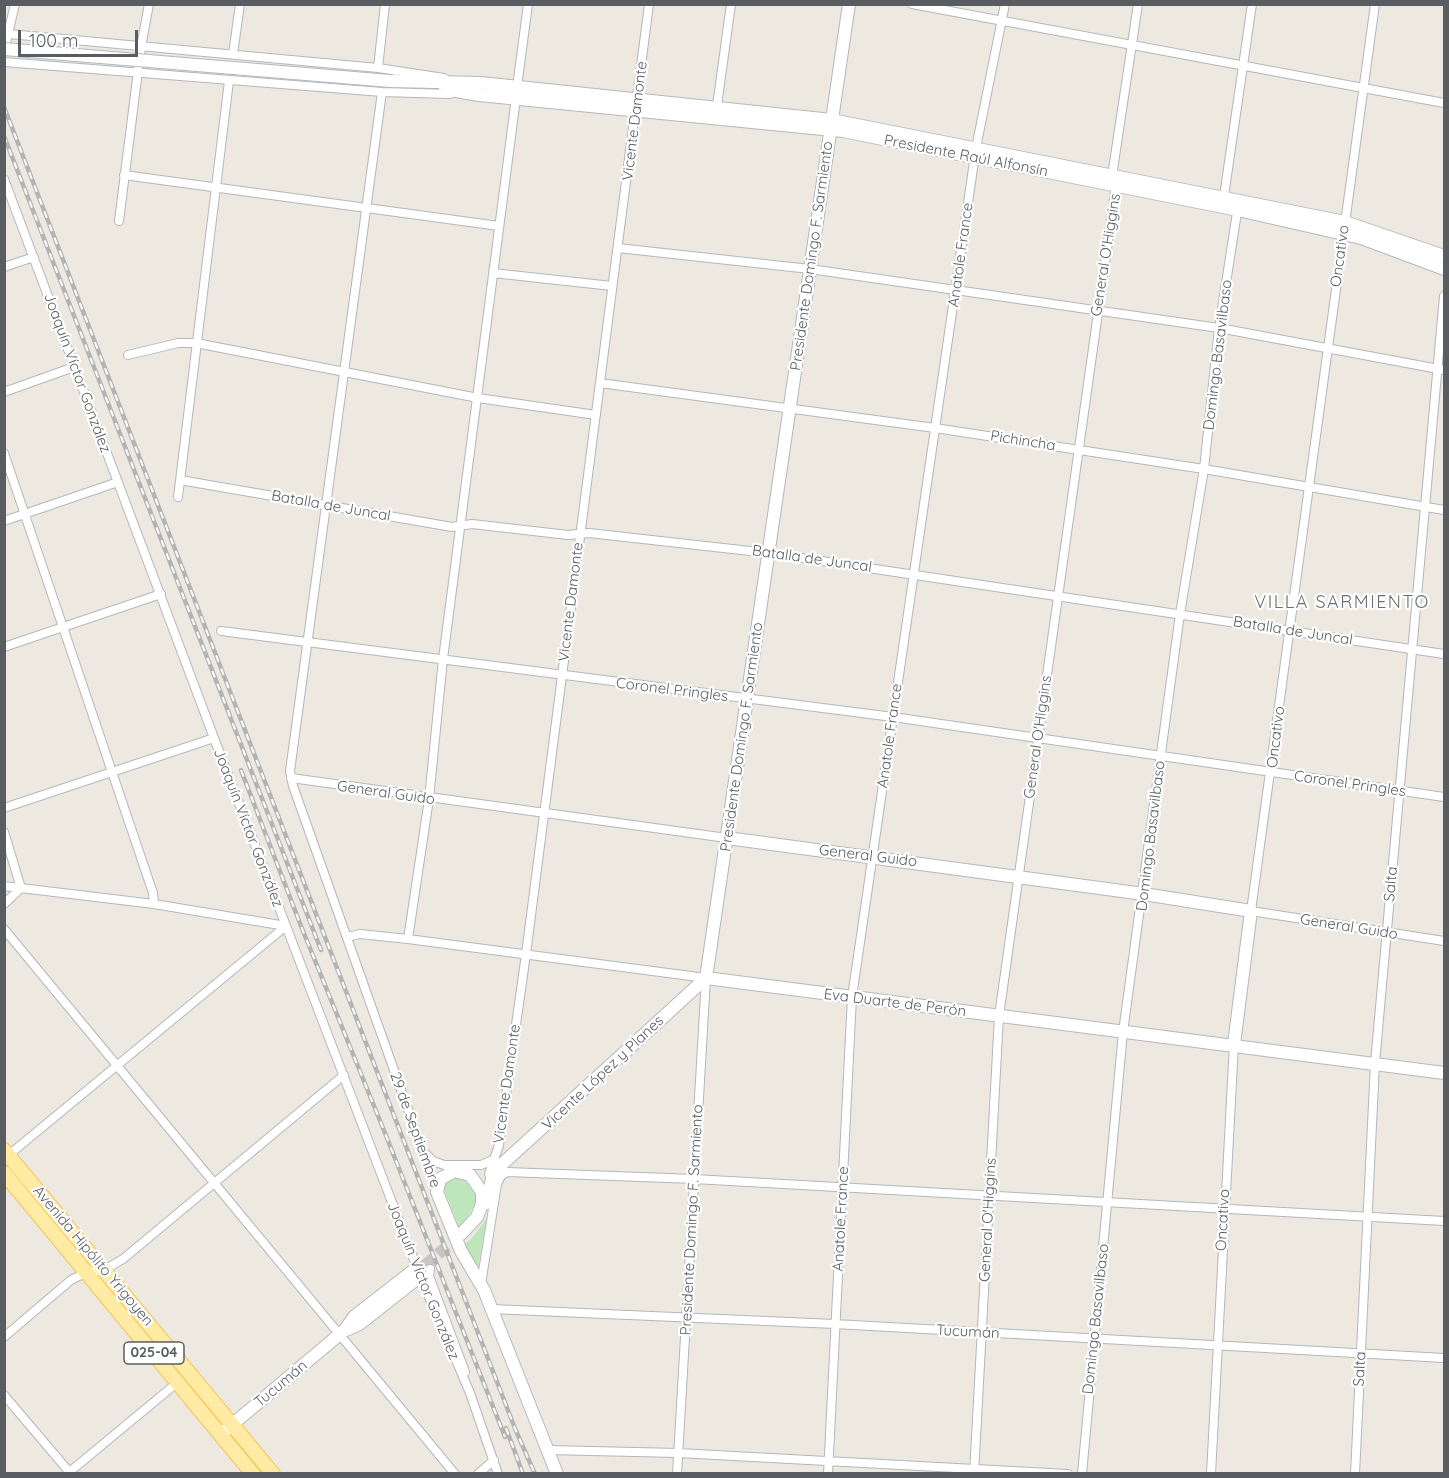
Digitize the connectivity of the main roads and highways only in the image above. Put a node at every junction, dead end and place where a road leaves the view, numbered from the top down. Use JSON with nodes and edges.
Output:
{"nodes":[{"id":1,"x":849,"y":4,"type":"edge"},
{"id":2,"x":4,"y":50,"type":"edge"},
{"id":3,"x":831,"y":125,"type":"junction"},
{"id":4,"x":1344,"y":228,"type":"junction"},
{"id":5,"x":1444,"y":256,"type":"edge"},
{"id":6,"x":1444,"y":269,"type":"edge"},
{"id":7,"x":727,"y":838,"type":"junction"},
{"id":8,"x":1251,"y":911,"type":"joint"},
{"id":9,"x":706,"y":978,"type":"junction"},
{"id":10,"x":1234,"y":1044,"type":"junction"},
{"id":11,"x":1444,"y":1073,"type":"edge"},
{"id":12,"x":6,"y":1154,"type":"edge"},
{"id":13,"x":4,"y":1173,"type":"edge"},
{"id":14,"x":483,"y":1198,"type":"joint"},
{"id":15,"x":416,"y":1278,"type":"tunnel mouth"},
{"id":16,"x":233,"y":1425,"type":"junction"},
{"id":17,"x":222,"y":1434,"type":"junction"},
{"id":18,"x":253,"y":1473,"type":"edge"},
{"id":19,"x":273,"y":1473,"type":"edge"},
{"id":20,"x":557,"y":1473,"type":"edge"}],
"edges":[{"from":1,"to":3,"type":"main road","name":"Presidente Domingo F. Sarmiento"},
{"from":2,"to":3,"type":"main road","name":"Presidente Raúl Alfonsín","bridge":true},
{"from":3,"to":4,"type":"main road","name":"Presidente Raúl Alfonsín"},
{"from":3,"to":7,"type":"main road","name":"Presidente Domingo F. Sarmiento"},
{"from":4,"to":5,"type":"main road","name":"Presidente Raúl Alfonsín"},
{"from":4,"to":6,"type":"main road","name":"Presidente Raúl Alfonsín"},
{"from":7,"to":8,"type":"main road","name":"General Guido"},
{"from":7,"to":9,"type":"main road","name":"Presidente Domingo F. Sarmiento"},
{"from":8,"to":10,"type":"main road","name":"Oncativo"},
{"from":9,"to":10,"type":"main road","name":"Eva Duarte de Perón"},
{"from":9,"to":14,"type":"main road","name":"Vicente López y Planes"},
{"from":10,"to":11,"type":"main road","name":"Eva Duarte de Perón"},
{"from":12,"to":16,"type":"main road","name":"Avenida Hipólito Yrigoyen","number":"025-04"},
{"from":13,"to":17,"type":"main road","name":"Avenida Hipólito Yrigoyen","number":"025-04"},
{"from":14,"to":20,"type":"main road","name":"29 de Septiembre"},
{"from":15,"to":16,"type":"main road","name":"Tucumán"},
{"from":16,"to":17,"type":"main road","name":"Tucumán"},
{"from":16,"to":19,"type":"main road","name":"Avenida Hipólito Yrigoyen","number":"025-04"},
{"from":17,"to":18,"type":"main road","name":"Avenida Hipólito Yrigoyen","number":"025-04"}]}
